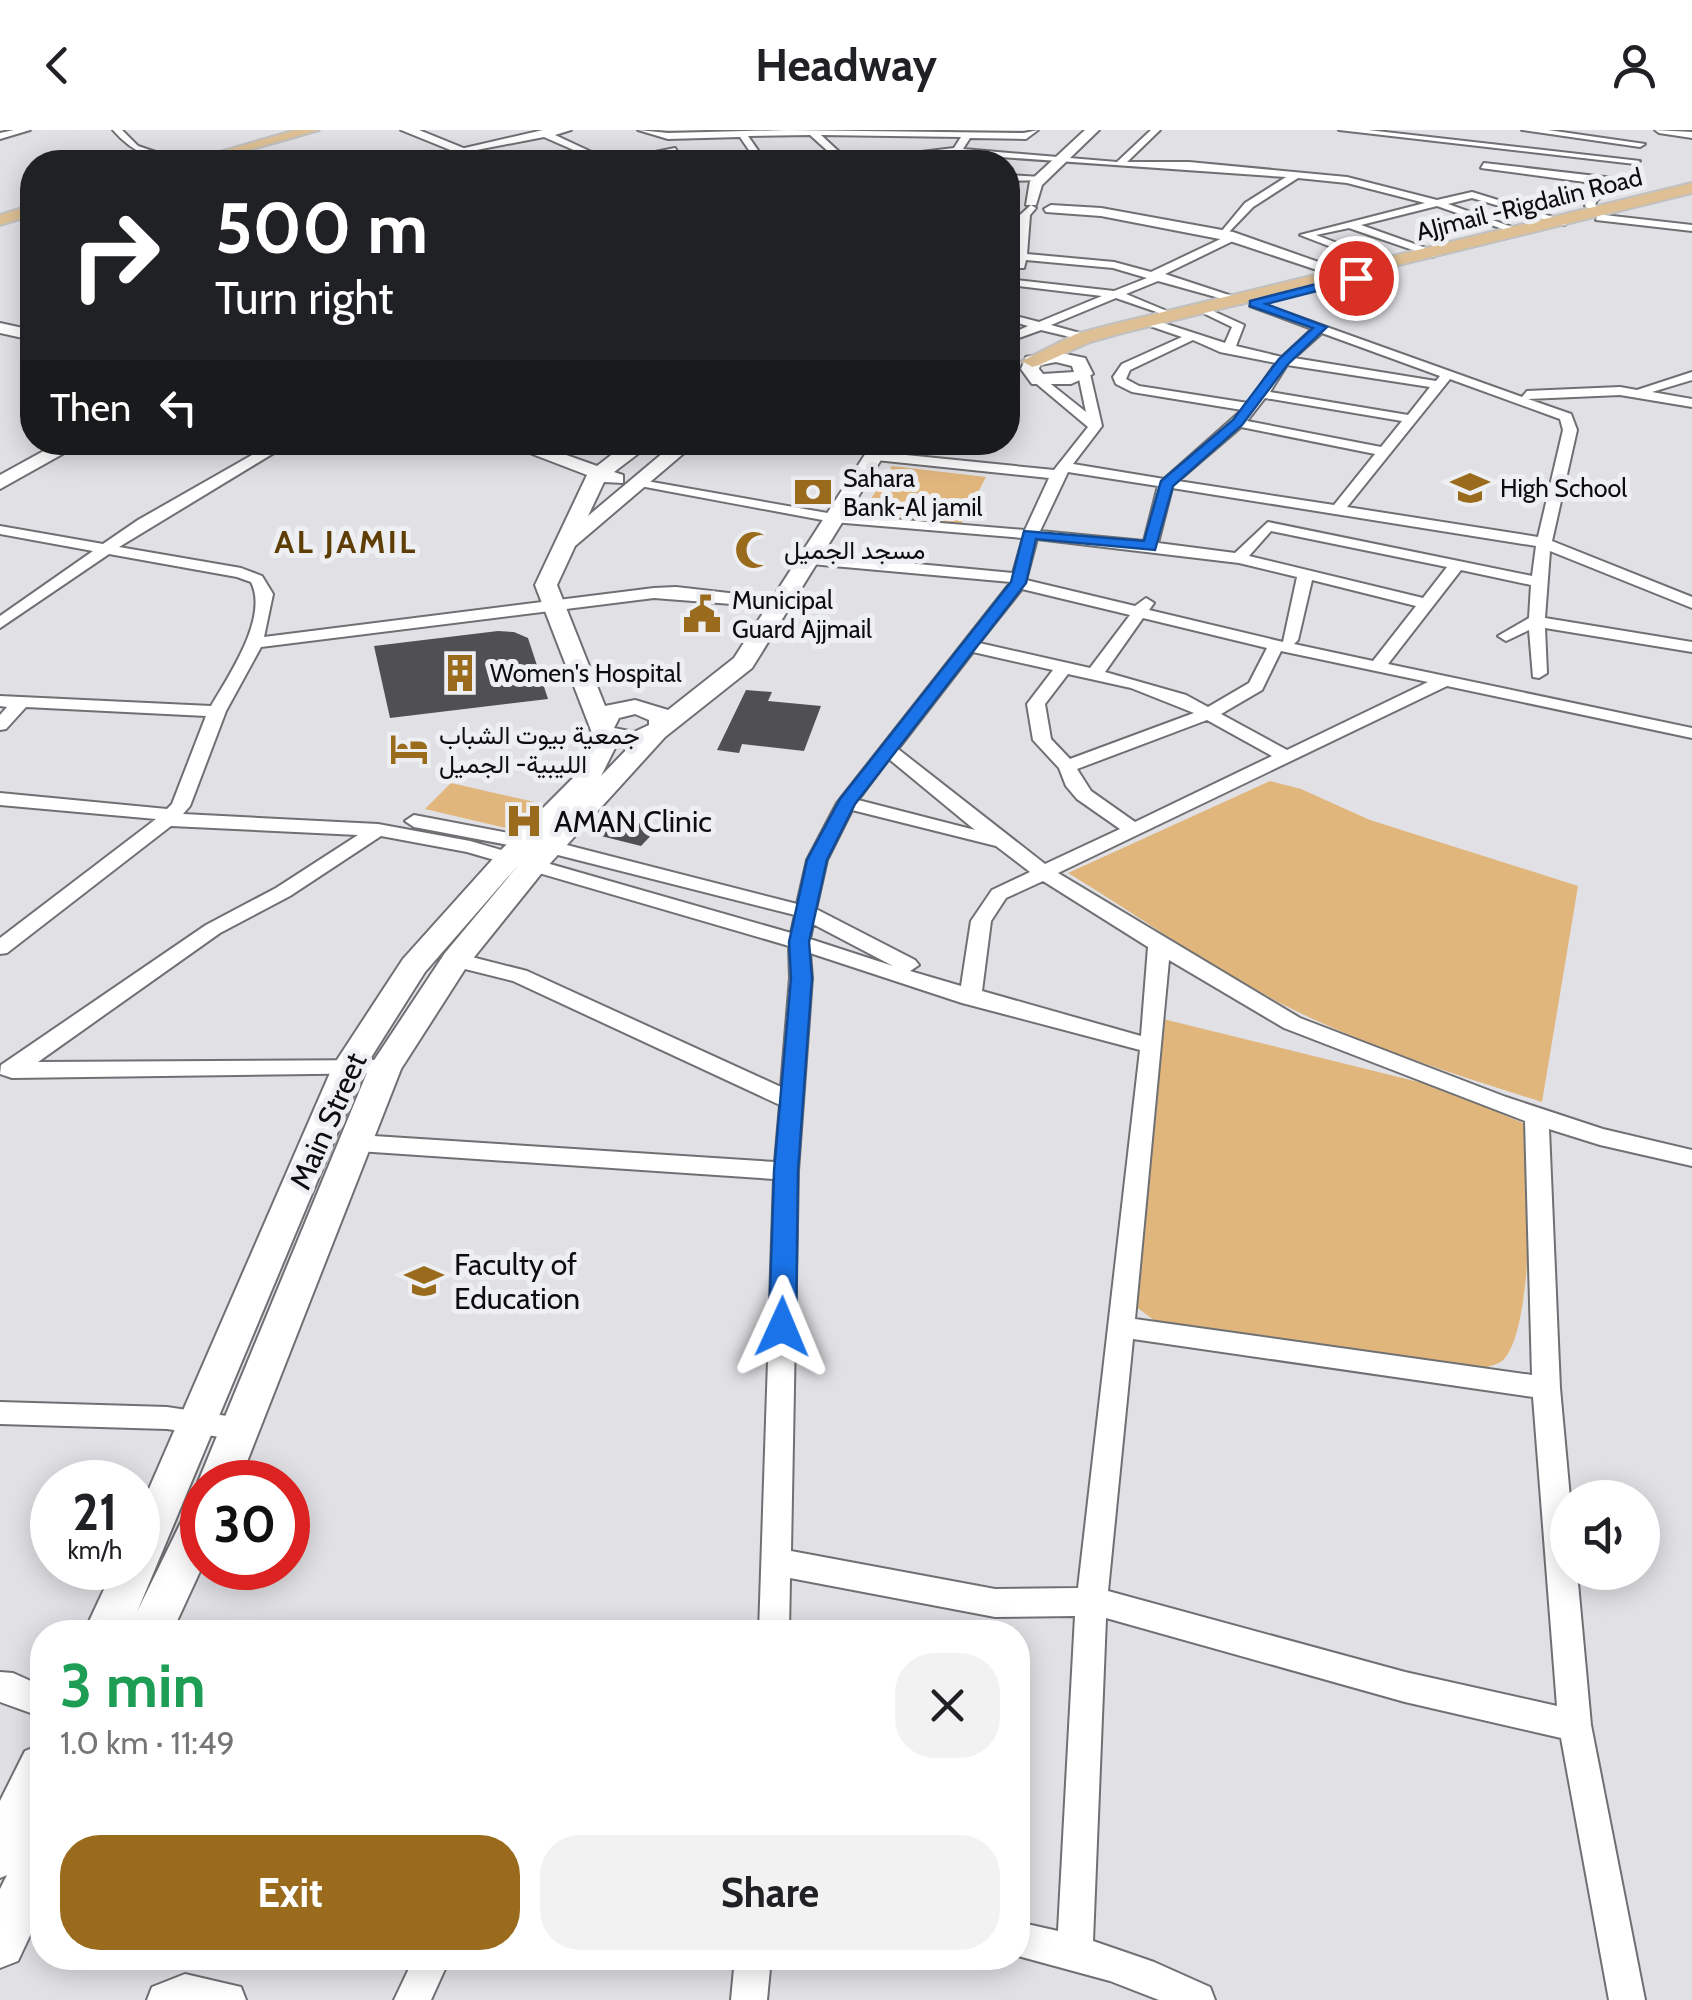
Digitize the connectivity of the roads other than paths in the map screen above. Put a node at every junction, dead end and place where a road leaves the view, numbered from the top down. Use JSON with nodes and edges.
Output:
{"nodes":[{"id":1,"x":26,"y":130,"type":"edge"},
{"id":2,"x":117,"y":130,"type":"edge"},
{"id":3,"x":286,"y":130,"type":"edge"},
{"id":4,"x":312,"y":130,"type":"edge"},
{"id":5,"x":407,"y":130,"type":"edge"},
{"id":6,"x":436,"y":130,"type":"edge"},
{"id":7,"x":567,"y":130,"type":"edge"},
{"id":8,"x":642,"y":130,"type":"edge"},
{"id":9,"x":1093,"y":130,"type":"edge"},
{"id":10,"x":1156,"y":130,"type":"edge"},
{"id":11,"x":1343,"y":130,"type":"edge"},
{"id":12,"x":1526,"y":130,"type":"edge"},
{"id":13,"x":1636,"y":130,"type":"edge"},
{"id":14,"x":1659,"y":130,"type":"edge"},
{"id":15,"x":811,"y":131,"type":"edge"},
{"id":16,"x":910,"y":131,"type":"edge"},
{"id":17,"x":996,"y":132,"type":"edge"},
{"id":18,"x":543,"y":133,"type":"edge"},
{"id":19,"x":969,"y":133,"type":"junction"},
{"id":20,"x":1030,"y":133,"type":"edge"},
{"id":21,"x":1692,"y":134,"type":"edge"},
{"id":22,"x":743,"y":135,"type":"junction"},
{"id":23,"x":0,"y":136,"type":"edge"},
{"id":24,"x":668,"y":136,"type":"junction"},
{"id":25,"x":1640,"y":144,"type":"junction"},
{"id":26,"x":141,"y":150,"type":"edge"},
{"id":27,"x":219,"y":150,"type":"edge"},
{"id":28,"x":237,"y":150,"type":"edge"},
{"id":29,"x":473,"y":150,"type":"edge"},
{"id":30,"x":477,"y":150,"type":"edge"},
{"id":31,"x":492,"y":150,"type":"edge"},
{"id":32,"x":581,"y":150,"type":"edge"},
{"id":33,"x":674,"y":150,"type":"edge"},
{"id":34,"x":753,"y":150,"type":"edge"},
{"id":35,"x":832,"y":150,"type":"edge"},
{"id":36,"x":957,"y":150,"type":"edge"},
{"id":37,"x":1020,"y":159,"type":"edge"},
{"id":38,"x":1059,"y":160,"type":"junction"},
{"id":39,"x":1635,"y":161,"type":"junction"},
{"id":40,"x":1119,"y":165,"type":"junction"},
{"id":41,"x":1484,"y":166,"type":"dead end"},
{"id":42,"x":1296,"y":175,"type":"junction"},
{"id":43,"x":1020,"y":180,"type":"edge"},
{"id":44,"x":1038,"y":182,"type":"junction"},
{"id":45,"x":1617,"y":183,"type":"junction"},
{"id":46,"x":1692,"y":191,"type":"edge"},
{"id":47,"x":1436,"y":203,"type":"junction"},
{"id":48,"x":1035,"y":205,"type":"edge"},
{"id":49,"x":1600,"y":215,"type":"junction"},
{"id":50,"x":1564,"y":222,"type":"junction"},
{"id":51,"x":1349,"y":224,"type":"junction"},
{"id":52,"x":1692,"y":228,"type":"edge"},
{"id":53,"x":1521,"y":232,"type":"junction"},
{"id":54,"x":1229,"y":235,"type":"junction"},
{"id":55,"x":1434,"y":254,"type":"junction"},
{"id":56,"x":1020,"y":256,"type":"edge"},
{"id":57,"x":1024,"y":256,"type":"junction"},
{"id":58,"x":1020,"y":263,"type":"edge"},
{"id":59,"x":1386,"y":265,"type":"junction"},
{"id":60,"x":1158,"y":275,"type":"junction"},
{"id":61,"x":1355,"y":275,"type":"junction"},
{"id":62,"x":1020,"y":285,"type":"edge"},
{"id":63,"x":1118,"y":295,"type":"junction"},
{"id":64,"x":1248,"y":302,"type":"junction"},
{"id":65,"x":1209,"y":313,"type":"junction"},
{"id":66,"x":1020,"y":320,"type":"edge"},
{"id":67,"x":1162,"y":320,"type":"junction"},
{"id":68,"x":1040,"y":324,"type":"junction"},
{"id":69,"x":1321,"y":327,"type":"junction"},
{"id":70,"x":1020,"y":333,"type":"edge"},
{"id":71,"x":1082,"y":338,"type":"junction"},
{"id":72,"x":1189,"y":338,"type":"junction"},
{"id":73,"x":1224,"y":349,"type":"junction"},
{"id":74,"x":1284,"y":362,"type":"junction"},
{"id":75,"x":1021,"y":367,"type":"edge"},
{"id":76,"x":1082,"y":368,"type":"junction"},
{"id":77,"x":1692,"y":376,"type":"edge"},
{"id":78,"x":1444,"y":379,"type":"junction"},
{"id":79,"x":1636,"y":392,"type":"junction"},
{"id":80,"x":1262,"y":394,"type":"junction"},
{"id":81,"x":1512,"y":395,"type":"junction"},
{"id":82,"x":1059,"y":398,"type":"joint"},
{"id":83,"x":1692,"y":403,"type":"edge"},
{"id":84,"x":1251,"y":407,"type":"junction"},
{"id":85,"x":1411,"y":419,"type":"junction"},
{"id":86,"x":1238,"y":422,"type":"junction"},
{"id":87,"x":1095,"y":426,"type":"junction"},
{"id":88,"x":1384,"y":452,"type":"junction"},
{"id":89,"x":32,"y":455,"type":"edge"},
{"id":90,"x":51,"y":455,"type":"edge"},
{"id":91,"x":264,"y":455,"type":"edge"},
{"id":92,"x":544,"y":455,"type":"edge"},
{"id":93,"x":643,"y":455,"type":"edge"},
{"id":94,"x":658,"y":455,"type":"edge"},
{"id":95,"x":875,"y":455,"type":"edge"},
{"id":96,"x":929,"y":455,"type":"edge"},
{"id":97,"x":1061,"y":471,"type":"junction"},
{"id":98,"x":0,"y":472,"type":"edge"},
{"id":99,"x":597,"y":475,"type":"junction"},
{"id":100,"x":640,"y":482,"type":"junction"},
{"id":101,"x":0,"y":483,"type":"edge"},
{"id":102,"x":1166,"y":484,"type":"junction"},
{"id":103,"x":1292,"y":504,"type":"junction"},
{"id":104,"x":1338,"y":509,"type":"junction"},
{"id":105,"x":832,"y":518,"type":"junction"},
{"id":106,"x":1268,"y":526,"type":"junction"},
{"id":107,"x":0,"y":530,"type":"edge"},
{"id":108,"x":1030,"y":534,"type":"junction"},
{"id":109,"x":1541,"y":542,"type":"junction"},
{"id":110,"x":1150,"y":546,"type":"junction"},
{"id":111,"x":105,"y":548,"type":"junction"},
{"id":112,"x":558,"y":552,"type":"junction"},
{"id":113,"x":1239,"y":558,"type":"junction"},
{"id":114,"x":812,"y":559,"type":"junction"},
{"id":115,"x":1457,"y":565,"type":"junction"},
{"id":116,"x":1306,"y":576,"type":"junction"},
{"id":117,"x":1019,"y":578,"type":"junction"},
{"id":118,"x":1536,"y":580,"type":"junction"},
{"id":119,"x":783,"y":603,"type":"junction"},
{"id":120,"x":553,"y":604,"type":"junction"},
{"id":121,"x":1427,"y":604,"type":"junction"},
{"id":122,"x":1692,"y":604,"type":"edge"},
{"id":123,"x":1143,"y":607,"type":"junction"},
{"id":124,"x":1535,"y":621,"type":"junction"},
{"id":125,"x":0,"y":622,"type":"edge"},
{"id":126,"x":1506,"y":636,"type":"dead end"},
{"id":127,"x":1283,"y":642,"type":"junction"},
{"id":128,"x":255,"y":643,"type":"junction"},
{"id":129,"x":969,"y":646,"type":"junction"},
{"id":130,"x":1692,"y":647,"type":"edge"},
{"id":131,"x":1381,"y":661,"type":"junction"},
{"id":132,"x":1065,"y":666,"type":"junction"},
{"id":133,"x":1096,"y":672,"type":"junction"},
{"id":134,"x":1539,"y":673,"type":"dead end"},
{"id":135,"x":580,"y":679,"type":"junction"},
{"id":136,"x":1442,"y":682,"type":"junction"},
{"id":137,"x":0,"y":701,"type":"edge"},
{"id":138,"x":21,"y":702,"type":"junction"},
{"id":139,"x":217,"y":711,"type":"junction"},
{"id":140,"x":1208,"y":714,"type":"junction"},
{"id":141,"x":646,"y":719,"type":"junction"},
{"id":142,"x":1692,"y":724,"type":"edge"},
{"id":143,"x":0,"y":725,"type":"edge"},
{"id":144,"x":604,"y":730,"type":"junction"},
{"id":145,"x":1692,"y":733,"type":"edge"},
{"id":146,"x":888,"y":750,"type":"junction"},
{"id":147,"x":1285,"y":756,"type":"junction"},
{"id":148,"x":1067,"y":766,"type":"junction"},
{"id":149,"x":0,"y":800,"type":"edge"},
{"id":150,"x":846,"y":803,"type":"junction"},
{"id":151,"x":175,"y":814,"type":"junction"},
{"id":152,"x":1131,"y":828,"type":"junction"},
{"id":153,"x":378,"y":830,"type":"junction"},
{"id":154,"x":1005,"y":842,"type":"junction"},
{"id":155,"x":530,"y":852,"type":"junction"},
{"id":156,"x":1040,"y":871,"type":"junction"},
{"id":157,"x":806,"y":912,"type":"junction"},
{"id":158,"x":9,"y":932,"type":"edge"},
{"id":159,"x":799,"y":942,"type":"junction"},
{"id":160,"x":1158,"y":945,"type":"junction"},
{"id":161,"x":0,"y":948,"type":"edge"},
{"id":162,"x":852,"y":958,"type":"junction"},
{"id":163,"x":456,"y":960,"type":"junction"},
{"id":164,"x":801,"y":978,"type":"junction"},
{"id":165,"x":970,"y":998,"type":"junction"},
{"id":166,"x":1151,"y":1046,"type":"junction"},
{"id":167,"x":348,"y":1066,"type":"junction"},
{"id":168,"x":386,"y":1068,"type":"junction"},
{"id":169,"x":6,"y":1070,"type":"edge"},
{"id":170,"x":792,"y":1101,"type":"junction"},
{"id":171,"x":1538,"y":1116,"type":"junction"},
{"id":172,"x":358,"y":1143,"type":"junction"},
{"id":173,"x":1692,"y":1158,"type":"edge"},
{"id":174,"x":786,"y":1171,"type":"junction"},
{"id":175,"x":1119,"y":1327,"type":"junction"},
{"id":176,"x":1546,"y":1388,"type":"junction"},
{"id":177,"x":0,"y":1413,"type":"edge"},
{"id":178,"x":198,"y":1421,"type":"junction"},
{"id":179,"x":240,"y":1428,"type":"junction"},
{"id":180,"x":228,"y":1460,"type":"edge"},
{"id":181,"x":160,"y":1509,"type":"edge"},
{"id":182,"x":776,"y":1562,"type":"junction"},
{"id":183,"x":180,"y":1569,"type":"edge"},
{"id":184,"x":125,"y":1590,"type":"edge"},
{"id":185,"x":1093,"y":1602,"type":"junction"},
{"id":186,"x":111,"y":1620,"type":"edge"},
{"id":187,"x":156,"y":1620,"type":"edge"},
{"id":188,"x":774,"y":1620,"type":"edge"},
{"id":189,"x":0,"y":1687,"type":"edge"},
{"id":190,"x":30,"y":1696,"type":"edge"},
{"id":191,"x":1575,"y":1725,"type":"junction"},
{"id":192,"x":30,"y":1791,"type":"edge"},
{"id":193,"x":0,"y":1852,"type":"edge"},
{"id":194,"x":30,"y":1882,"type":"edge"},
{"id":195,"x":1030,"y":1942,"type":"edge"},
{"id":196,"x":0,"y":1943,"type":"edge"},
{"id":197,"x":1076,"y":1953,"type":"junction"},
{"id":198,"x":426,"y":1970,"type":"edge"},
{"id":199,"x":751,"y":1970,"type":"edge"},
{"id":200,"x":1178,"y":1995,"type":"edge"},
{"id":201,"x":165,"y":2000,"type":"edge"},
{"id":202,"x":228,"y":2000,"type":"edge"},
{"id":203,"x":412,"y":2000,"type":"edge"},
{"id":204,"x":749,"y":2000,"type":"edge"},
{"id":205,"x":1627,"y":2000,"type":"edge"}],
"edges":[{"from":1,"to":23,"type":"street"},
{"from":2,"to":26,"type":"street"},
{"from":3,"to":27,"type":"main road"},
{"from":4,"to":28,"type":"main road"},
{"from":5,"to":29,"type":"street"},
{"from":6,"to":30,"type":"street"},
{"from":7,"to":18,"type":"street"},
{"from":8,"to":24,"type":"street"},
{"from":9,"to":38,"type":"street"},
{"from":10,"to":40,"type":"street"},
{"from":11,"to":39,"type":"street"},
{"from":12,"to":25,"type":"street"},
{"from":13,"to":25,"type":"street"},
{"from":14,"to":21,"type":"street"},
{"from":15,"to":16,"type":"street"},
{"from":15,"to":22,"type":"street"},
{"from":15,"to":35,"type":"street"},
{"from":16,"to":19,"type":"street"},
{"from":17,"to":19,"type":"street"},
{"from":17,"to":20,"type":"street"},
{"from":18,"to":31,"type":"street"},
{"from":18,"to":32,"type":"street"},
{"from":19,"to":36,"type":"street"},
{"from":22,"to":24,"type":"street"},
{"from":22,"to":34,"type":"street"},
{"from":24,"to":33,"type":"street"},
{"from":25,"to":39,"type":"street"},
{"from":37,"to":38,"type":"street"},
{"from":38,"to":40,"type":"street"},
{"from":38,"to":44,"type":"street"},
{"from":39,"to":45,"type":"street"},
{"from":40,"to":42,"type":"street"},
{"from":41,"to":45,"type":"street"},
{"from":42,"to":47,"type":"street"},
{"from":42,"to":54,"type":"street"},
{"from":43,"to":44,"type":"street"},
{"from":44,"to":48,"type":"street"},
{"from":45,"to":49,"type":"street"},
{"from":46,"to":49,"type":"main road","name":"AJjmail -Rigdalin Road"},
{"from":47,"to":50,"type":"street"},
{"from":47,"to":51,"type":"street"},
{"from":47,"to":53,"type":"street"},
{"from":48,"to":54,"type":"street"},
{"from":48,"to":57,"type":"street"},
{"from":49,"to":50,"type":"main road","name":"AJjmail -Rigdalin Road"},
{"from":49,"to":52,"type":"street"},
{"from":49,"to":61,"type":"main road","name":"AJjmail -Rigdalin Road"},
{"from":50,"to":53,"type":"main road","name":"AJjmail -Rigdalin Road"},
{"from":51,"to":55,"type":"street"},
{"from":51,"to":59,"type":"street"},
{"from":53,"to":55,"type":"main road","name":"AJjmail -Rigdalin Road"},
{"from":54,"to":60,"type":"street"},
{"from":54,"to":61,"type":"street"},
{"from":55,"to":59,"type":"main road","name":"AJjmail -Rigdalin Road"},
{"from":56,"to":57,"type":"street"},
{"from":57,"to":58,"type":"street"},
{"from":57,"to":60,"type":"street"},
{"from":59,"to":61,"type":"main road","name":"AJjmail -Rigdalin Road"},
{"from":60,"to":63,"type":"street"},
{"from":60,"to":64,"type":"street"},
{"from":61,"to":64,"type":"main road","name":"AJjmail -Rigdalin Road"},
{"from":62,"to":63,"type":"street"},
{"from":63,"to":67,"type":"street"},
{"from":63,"to":68,"type":"street"},
{"from":64,"to":65,"type":"main road","name":"AJjmail -Rigdalin Road"},
{"from":64,"to":67,"type":"main road","name":"AJjmail -Rigdalin Road"},
{"from":64,"to":69,"type":"street"},
{"from":65,"to":67,"type":"main road","name":"AJjmail -Rigdalin Road"},
{"from":65,"to":73,"type":"street"},
{"from":66,"to":68,"type":"street"},
{"from":67,"to":71,"type":"main road","name":"AJjmail -Rigdalin Road"},
{"from":67,"to":72,"type":"street"},
{"from":67,"to":76,"type":"main road","name":"AJjmail -Rigdalin Road"},
{"from":68,"to":70,"type":"street"},
{"from":68,"to":71,"type":"street"},
{"from":69,"to":74,"type":"street"},
{"from":69,"to":78,"type":"street"},
{"from":71,"to":75,"type":"main road","name":"AJjmail -Rigdalin Road"},
{"from":72,"to":73,"type":"street"},
{"from":72,"to":84,"type":"street"},
{"from":73,"to":74,"type":"street"},
{"from":74,"to":78,"type":"street"},
{"from":74,"to":80,"type":"street"},
{"from":75,"to":76,"type":"street"},
{"from":75,"to":82,"type":"street"},
{"from":76,"to":87,"type":"street"},
{"from":77,"to":79,"type":"street"},
{"from":78,"to":81,"type":"street"},
{"from":78,"to":85,"type":"street"},
{"from":79,"to":81,"type":"street"},
{"from":79,"to":83,"type":"street"},
{"from":80,"to":84,"type":"street"},
{"from":80,"to":85,"type":"street"},
{"from":81,"to":109,"type":"street"},
{"from":82,"to":87,"type":"street"},
{"from":84,"to":86,"type":"street"},
{"from":85,"to":88,"type":"street"},
{"from":86,"to":88,"type":"street"},
{"from":86,"to":102,"type":"street"},
{"from":87,"to":97,"type":"street"},
{"from":88,"to":104,"type":"street"},
{"from":89,"to":98,"type":"street"},
{"from":90,"to":101,"type":"street"},
{"from":91,"to":111,"type":"street"},
{"from":92,"to":99,"type":"street"},
{"from":93,"to":99,"type":"street"},
{"from":94,"to":100,"type":"street"},
{"from":95,"to":105,"type":"street"},
{"from":96,"to":97,"type":"street"},
{"from":97,"to":102,"type":"street"},
{"from":97,"to":108,"type":"street"},
{"from":99,"to":100,"type":"street"},
{"from":99,"to":112,"type":"street"},
{"from":100,"to":105,"type":"street"},
{"from":100,"to":112,"type":"street"},
{"from":102,"to":103,"type":"street"},
{"from":102,"to":110,"type":"street"},
{"from":103,"to":104,"type":"street"},
{"from":103,"to":106,"type":"street"},
{"from":104,"to":109,"type":"street"},
{"from":105,"to":108,"type":"street"},
{"from":105,"to":114,"type":"street"},
{"from":106,"to":113,"type":"street"},
{"from":106,"to":115,"type":"street"},
{"from":107,"to":111,"type":"street"},
{"from":108,"to":110,"type":"street"},
{"from":108,"to":117,"type":"street"},
{"from":109,"to":118,"type":"street"},
{"from":109,"to":122,"type":"street"},
{"from":110,"to":113,"type":"street"},
{"from":111,"to":125,"type":"street"},
{"from":111,"to":128,"type":"street"},
{"from":112,"to":120,"type":"street"},
{"from":113,"to":116,"type":"street"},
{"from":114,"to":117,"type":"street"},
{"from":114,"to":119,"type":"street"},
{"from":115,"to":118,"type":"street"},
{"from":115,"to":121,"type":"street"},
{"from":116,"to":121,"type":"street"},
{"from":116,"to":127,"type":"street"},
{"from":117,"to":123,"type":"street"},
{"from":117,"to":129,"type":"street"},
{"from":118,"to":124,"type":"street"},
{"from":119,"to":120,"type":"street"},
{"from":119,"to":141,"type":"street"},
{"from":120,"to":128,"type":"street"},
{"from":120,"to":135,"type":"street"},
{"from":121,"to":131,"type":"street"},
{"from":123,"to":127,"type":"street"},
{"from":123,"to":133,"type":"street"},
{"from":124,"to":126,"type":"street"},
{"from":124,"to":130,"type":"street"},
{"from":124,"to":134,"type":"street"},
{"from":127,"to":131,"type":"street"},
{"from":127,"to":136,"type":"street"},
{"from":127,"to":140,"type":"street"},
{"from":128,"to":139,"type":"street"},
{"from":129,"to":132,"type":"street"},
{"from":129,"to":146,"type":"street"},
{"from":131,"to":142,"type":"street"},
{"from":132,"to":133,"type":"street"},
{"from":132,"to":148,"type":"street"},
{"from":133,"to":140,"type":"street"},
{"from":135,"to":141,"type":"street"},
{"from":135,"to":144,"type":"street"},
{"from":136,"to":145,"type":"street"},
{"from":136,"to":147,"type":"street"},
{"from":137,"to":138,"type":"street"},
{"from":138,"to":139,"type":"street"},
{"from":138,"to":143,"type":"street"},
{"from":139,"to":151,"type":"street"},
{"from":140,"to":147,"type":"street"},
{"from":140,"to":148,"type":"street"},
{"from":141,"to":144,"type":"street"},
{"from":141,"to":144,"type":"street"},
{"from":141,"to":155,"type":"street","name":"Main Street"},
{"from":144,"to":155,"type":"street","name":"Main Street"},
{"from":146,"to":150,"type":"street"},
{"from":146,"to":154,"type":"street"},
{"from":147,"to":152,"type":"street"},
{"from":148,"to":152,"type":"street"},
{"from":149,"to":151,"type":"street"},
{"from":150,"to":154,"type":"street"},
{"from":150,"to":157,"type":"street"},
{"from":151,"to":153,"type":"street"},
{"from":151,"to":155,"type":"street"},
{"from":151,"to":158,"type":"street"},
{"from":152,"to":156,"type":"street"},
{"from":153,"to":155,"type":"street"},
{"from":153,"to":169,"type":"street"},
{"from":154,"to":156,"type":"street"},
{"from":155,"to":157,"type":"street"},
{"from":155,"to":159,"type":"street"},
{"from":155,"to":163,"type":"street","name":"Main Street"},
{"from":155,"to":167,"type":"street","name":"Main Street"},
{"from":156,"to":160,"type":"street"},
{"from":156,"to":165,"type":"street"},
{"from":157,"to":159,"type":"street"},
{"from":157,"to":165,"type":"street"},
{"from":158,"to":161,"type":"street"},
{"from":159,"to":162,"type":"street"},
{"from":159,"to":164,"type":"street"},
{"from":160,"to":166,"type":"street"},
{"from":160,"to":171,"type":"street"},
{"from":162,"to":164,"type":"street"},
{"from":162,"to":165,"type":"street"},
{"from":163,"to":168,"type":"street","name":"Main Street"},
{"from":163,"to":170,"type":"street"},
{"from":164,"to":170,"type":"street"},
{"from":165,"to":166,"type":"street"},
{"from":166,"to":175,"type":"street"},
{"from":167,"to":168,"type":"street"},
{"from":167,"to":169,"type":"street"},
{"from":167,"to":178,"type":"street","name":"Main Street"},
{"from":168,"to":172,"type":"street","name":"Main Street"},
{"from":170,"to":174,"type":"street"},
{"from":171,"to":173,"type":"street"},
{"from":171,"to":176,"type":"street"},
{"from":172,"to":174,"type":"street"},
{"from":172,"to":179,"type":"street","name":"Main Street"},
{"from":174,"to":182,"type":"street"},
{"from":175,"to":176,"type":"street"},
{"from":175,"to":185,"type":"street"},
{"from":176,"to":191,"type":"street"},
{"from":177,"to":178,"type":"street"},
{"from":178,"to":179,"type":"street"},
{"from":178,"to":181,"type":"street","name":"Main Street"},
{"from":179,"to":180,"type":"street","name":"Main Street"},
{"from":182,"to":185,"type":"street"},
{"from":182,"to":188,"type":"street"},
{"from":183,"to":187,"type":"street"},
{"from":184,"to":186,"type":"street","name":"Main Street"},
{"from":185,"to":191,"type":"street"},
{"from":185,"to":197,"type":"street"},
{"from":189,"to":190,"type":"street"},
{"from":191,"to":205,"type":"street"},
{"from":192,"to":193,"type":"street"},
{"from":194,"to":196,"type":"street"},
{"from":195,"to":197,"type":"street"},
{"from":197,"to":200,"type":"street"},
{"from":198,"to":203,"type":"street"},
{"from":199,"to":204,"type":"street"},
{"from":201,"to":202,"type":"street"}]}
